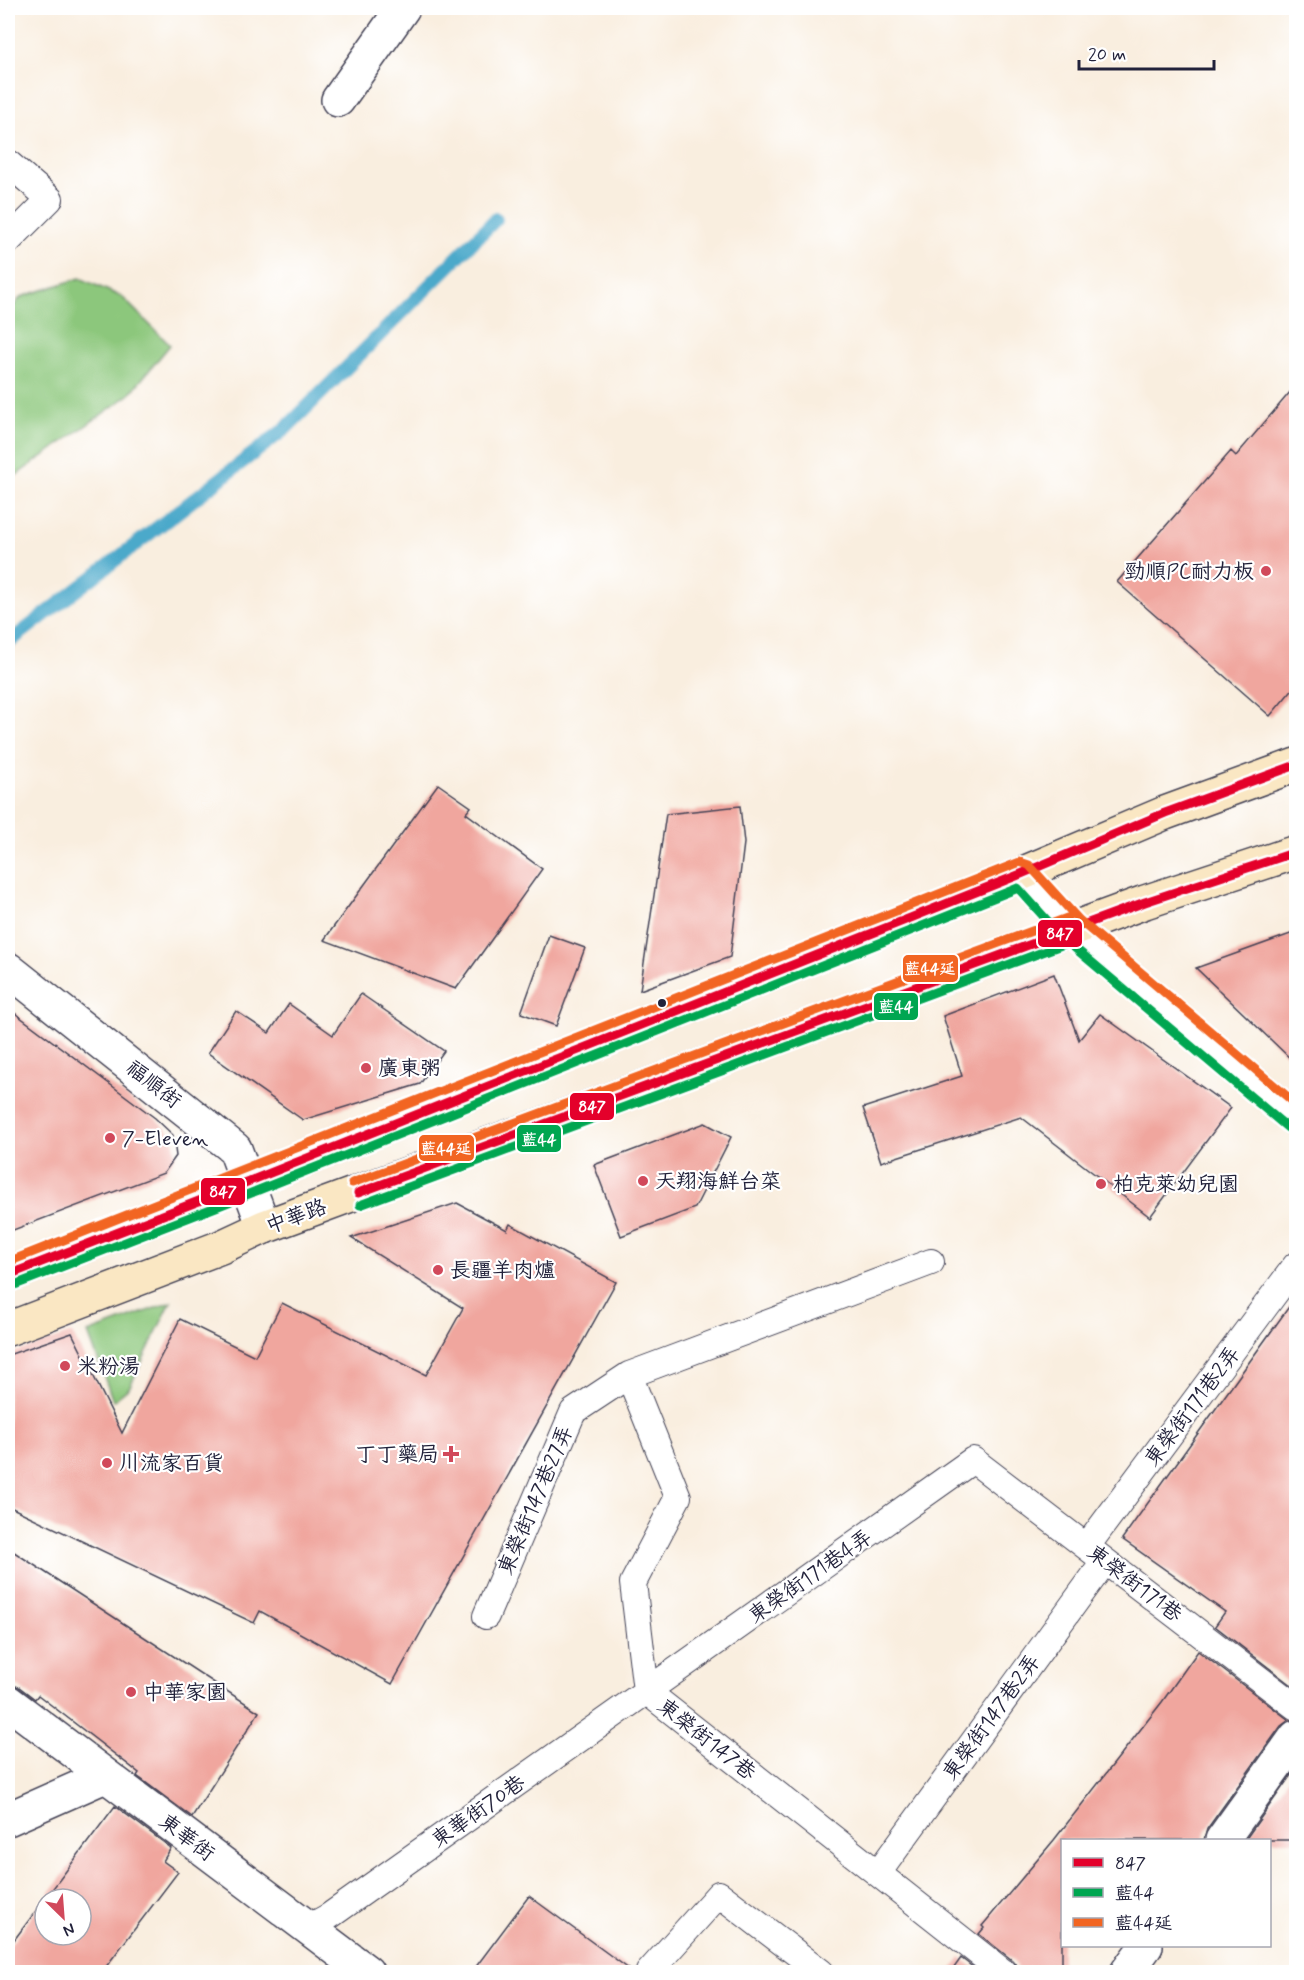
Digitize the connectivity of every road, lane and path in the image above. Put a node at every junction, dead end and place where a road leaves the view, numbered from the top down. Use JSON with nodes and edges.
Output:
{"nodes":[{"id":1,"x":403,"y":8,"type":"edge"},
{"id":2,"x":338,"y":100,"type":"dead end"},
{"id":3,"x":8,"y":163,"type":"edge"},
{"id":4,"x":8,"y":241,"type":"edge"},
{"id":5,"x":1296,"y":765,"type":"edge"},
{"id":6,"x":1296,"y":852,"type":"edge"},
{"id":7,"x":1021,"y":874,"type":"junction"},
{"id":8,"x":1071,"y":929,"type":"junction"},
{"id":9,"x":8,"y":969,"type":"edge"},
{"id":10,"x":1296,"y":1119,"type":"edge"},
{"id":11,"x":247,"y":1182,"type":"junction"},
{"id":12,"x":264,"y":1227,"type":"junction"},
{"id":13,"x":931,"y":1262,"type":"dead end"},
{"id":14,"x":1296,"y":1265,"type":"edge"},
{"id":15,"x":8,"y":1275,"type":"edge"},
{"id":16,"x":8,"y":1329,"type":"edge"},
{"id":17,"x":629,"y":1375,"type":"junction"},
{"id":18,"x":973,"y":1460,"type":"joint"},
{"id":19,"x":1096,"y":1554,"type":"junction"},
{"id":20,"x":486,"y":1616,"type":"dead end"},
{"id":21,"x":646,"y":1692,"type":"junction"},
{"id":22,"x":8,"y":1702,"type":"edge"},
{"id":23,"x":1296,"y":1707,"type":"edge"},
{"id":24,"x":1296,"y":1737,"type":"edge"},
{"id":25,"x":105,"y":1776,"type":"junction"},
{"id":26,"x":8,"y":1820,"type":"edge"},
{"id":27,"x":1223,"y":1839,"type":"edge"},
{"id":28,"x":878,"y":1873,"type":"junction"},
{"id":29,"x":308,"y":1928,"type":"junction"},
{"id":30,"x":1145,"y":1947,"type":"edge"},
{"id":31,"x":367,"y":1972,"type":"edge"},
{"id":32,"x":649,"y":1972,"type":"edge"},
{"id":33,"x":821,"y":1972,"type":"edge"},
{"id":34,"x":1003,"y":1972,"type":"edge"},
{"id":35,"x":1127,"y":1972,"type":"edge"}],
"edges":[{"from":1,"to":2,"type":"street"},
{"from":3,"to":4,"type":"lane"},
{"from":5,"to":7,"type":"street"},
{"from":6,"to":8,"type":"street","name":"中華路"},
{"from":7,"to":8,"type":"street"},
{"from":7,"to":11,"type":"street"},
{"from":8,"to":10,"type":"street"},
{"from":8,"to":12,"type":"street","name":"中華路"},
{"from":9,"to":11,"type":"street","name":"福順街"},
{"from":11,"to":12,"type":"street","name":"福順街"},
{"from":11,"to":15,"type":"street"},
{"from":12,"to":16,"type":"street","name":"中華路"},
{"from":13,"to":17,"type":"lane"},
{"from":14,"to":19,"type":"lane","name":"東榮街171巷2弄"},
{"from":17,"to":20,"type":"lane","name":"東榮街147巷27弄"},
{"from":17,"to":21,"type":"lane","name":"東榮街147巷"},
{"from":18,"to":19,"type":"lane","name":"東榮街171巷"},
{"from":18,"to":21,"type":"lane","name":"東榮街171巷4弄"},
{"from":19,"to":23,"type":"lane","name":"東榮街171巷"},
{"from":19,"to":28,"type":"lane","name":"東榮街147巷2弄"},
{"from":21,"to":28,"type":"lane","name":"東榮街147巷"},
{"from":21,"to":29,"type":"lane","name":"東華街70巷"},
{"from":22,"to":25,"type":"street","name":"東華街"},
{"from":24,"to":27,"type":"street"},
{"from":25,"to":26,"type":"street"},
{"from":25,"to":29,"type":"street","name":"東華街"},
{"from":28,"to":34,"type":"lane","name":"東榮街147巷"},
{"from":29,"to":31,"type":"street","name":"東華街"},
{"from":30,"to":35,"type":"street"},
{"from":32,"to":33,"type":"lane"}]}
